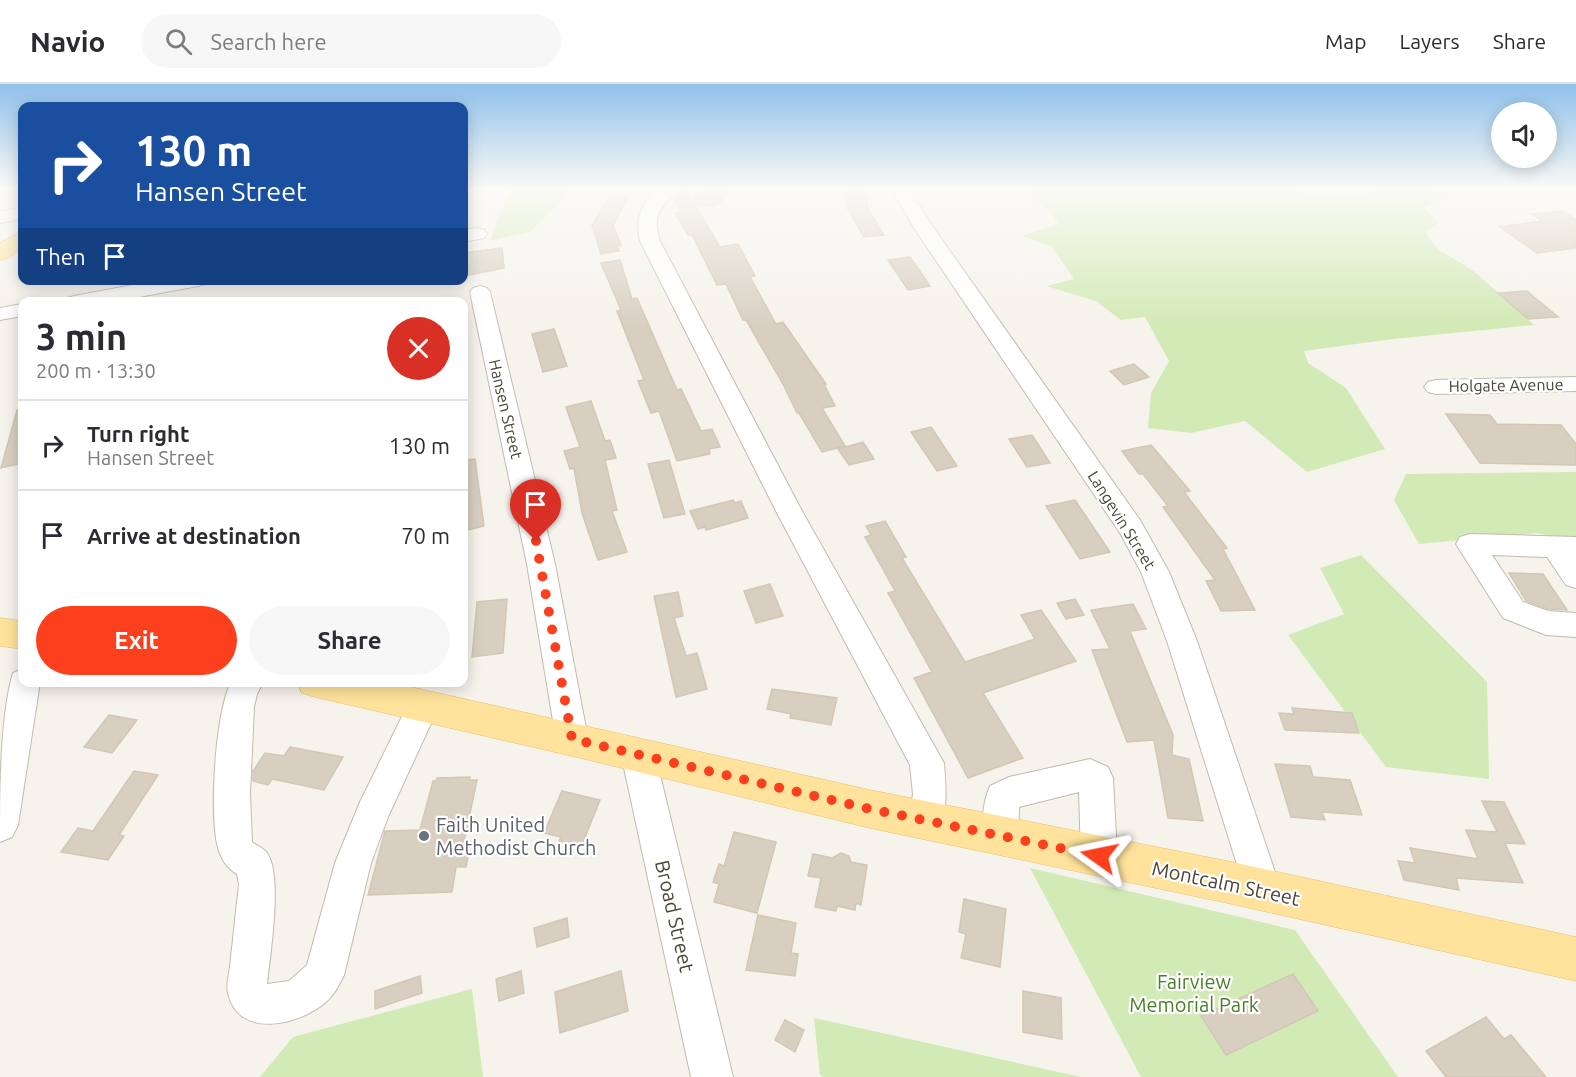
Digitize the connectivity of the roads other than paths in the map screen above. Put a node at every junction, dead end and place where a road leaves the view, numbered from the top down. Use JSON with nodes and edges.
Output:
{"nodes":[{"id":1,"x":648,"y":234,"type":"edge"},
{"id":2,"x":928,"y":234,"type":"edge"},
{"id":3,"x":18,"y":242,"type":"edge"},
{"id":4,"x":0,"y":253,"type":"edge"},
{"id":5,"x":162,"y":285,"type":"edge"},
{"id":6,"x":480,"y":292,"type":"dead end"},
{"id":7,"x":104,"y":293,"type":"edge"},
{"id":8,"x":18,"y":311,"type":"edge"},
{"id":9,"x":0,"y":314,"type":"edge"},
{"id":10,"x":1576,"y":384,"type":"edge"},
{"id":11,"x":1436,"y":387,"type":"dead end"},
{"id":12,"x":1565,"y":546,"type":"edge"},
{"id":13,"x":1576,"y":577,"type":"edge"},
{"id":14,"x":1576,"y":625,"type":"edge"},
{"id":15,"x":0,"y":632,"type":"edge"},
{"id":16,"x":18,"y":634,"type":"edge"},
{"id":17,"x":23,"y":687,"type":"edge"},
{"id":18,"x":245,"y":687,"type":"edge"},
{"id":19,"x":338,"y":687,"type":"edge"},
{"id":20,"x":423,"y":706,"type":"junction"},
{"id":21,"x":572,"y":739,"type":"junction"},
{"id":22,"x":638,"y":754,"type":"junction"},
{"id":23,"x":926,"y":821,"type":"junction"},
{"id":24,"x":0,"y":825,"type":"edge"},
{"id":25,"x":1000,"y":836,"type":"junction"},
{"id":26,"x":1099,"y":856,"type":"junction"},
{"id":27,"x":1263,"y":890,"type":"junction"},
{"id":28,"x":1575,"y":962,"type":"edge"},
{"id":29,"x":712,"y":1077,"type":"edge"}],
"edges":[{"from":1,"to":23,"type":"street"},
{"from":2,"to":27,"type":"street","name":"Langevin Street"},
{"from":3,"to":4,"type":"main road"},
{"from":5,"to":7,"type":"street"},
{"from":6,"to":21,"type":"street","name":"Hansen Street"},
{"from":8,"to":9,"type":"street"},
{"from":10,"to":11,"type":"street","name":"Holgate Avenue"},
{"from":12,"to":13,"type":"street"},
{"from":12,"to":14,"type":"street"},
{"from":15,"to":16,"type":"main road"},
{"from":17,"to":24,"type":"street"},
{"from":18,"to":20,"type":"street"},
{"from":19,"to":20,"type":"main road","name":"Montcalm Street"},
{"from":20,"to":21,"type":"main road","name":"Montcalm Street"},
{"from":21,"to":22,"type":"main road","name":"Montcalm Street"},
{"from":22,"to":23,"type":"main road","name":"Montcalm Street"},
{"from":22,"to":29,"type":"street","name":"Broad Street"},
{"from":23,"to":25,"type":"main road","name":"Montcalm Street"},
{"from":25,"to":26,"type":"main road","name":"Montcalm Street"},
{"from":25,"to":26,"type":"street"},
{"from":26,"to":27,"type":"main road","name":"Montcalm Street"},
{"from":27,"to":28,"type":"main road","name":"Montcalm Street"}]}
